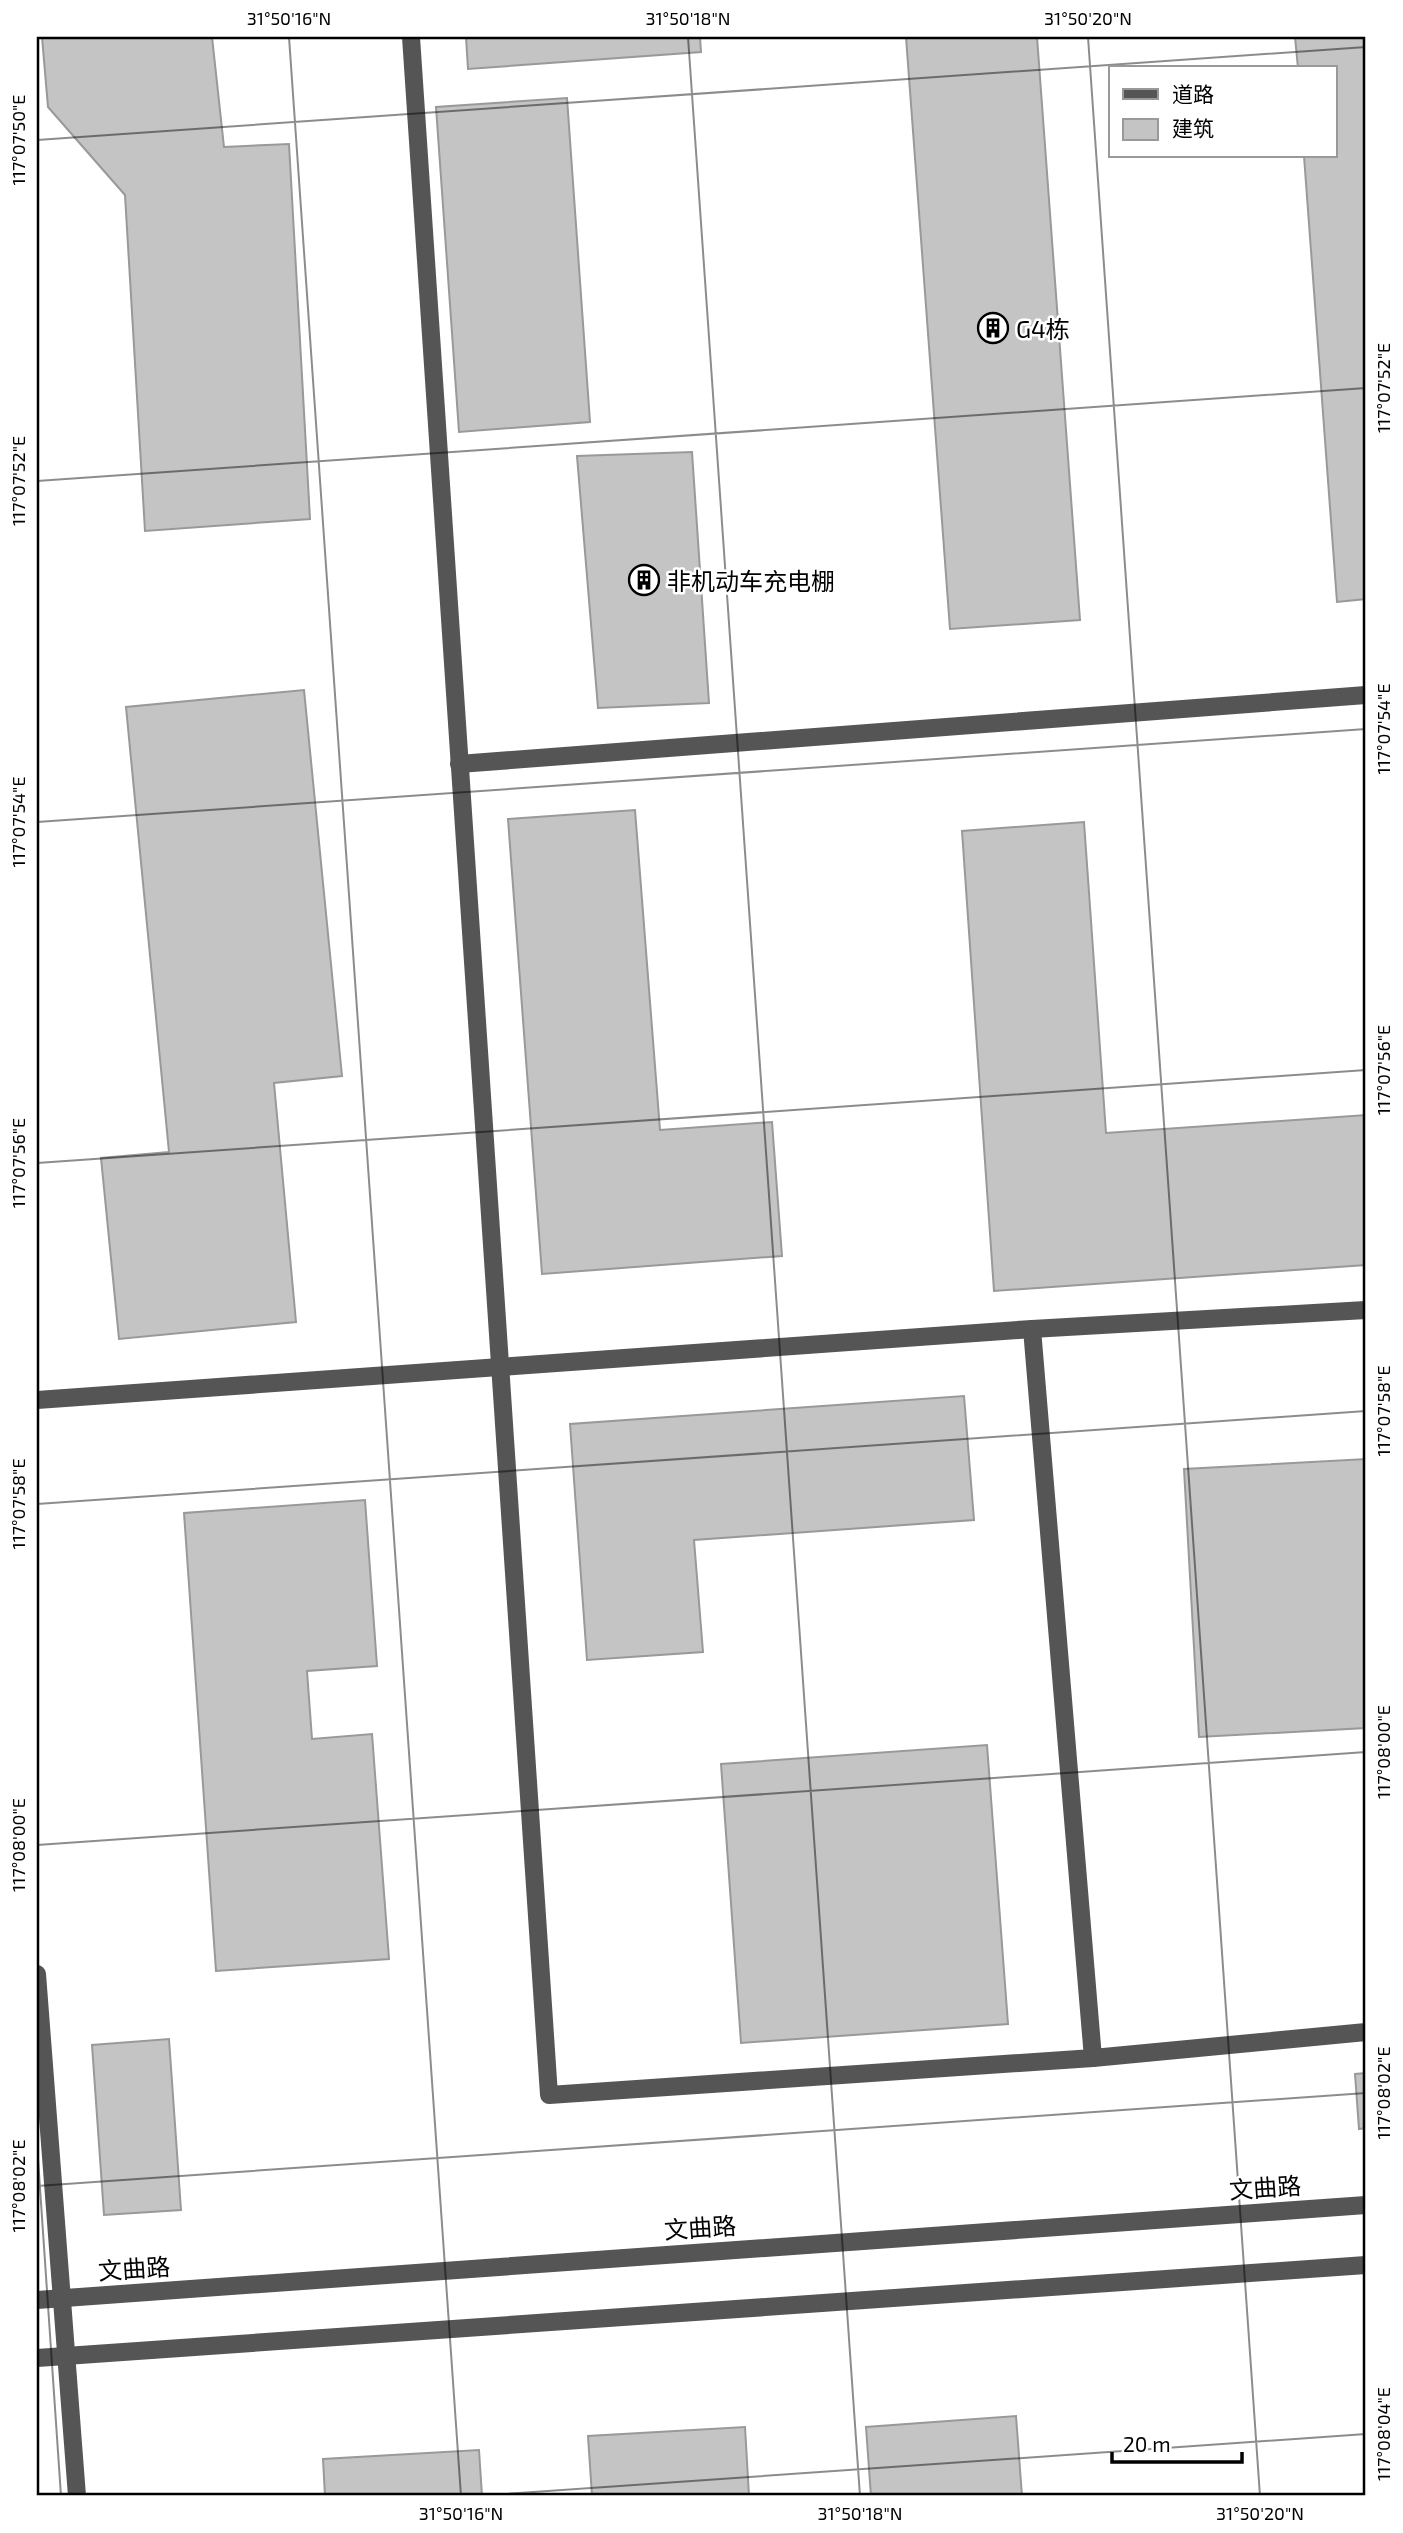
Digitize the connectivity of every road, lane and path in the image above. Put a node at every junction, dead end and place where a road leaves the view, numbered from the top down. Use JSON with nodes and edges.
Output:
{"nodes":[{"id":1,"x":411,"y":37,"type":"edge"},
{"id":2,"x":1366,"y":695,"type":"edge"},
{"id":3,"x":459,"y":764,"type":"junction"},
{"id":4,"x":1366,"y":1310,"type":"edge"},
{"id":5,"x":1032,"y":1329,"type":"junction"},
{"id":6,"x":37,"y":1400,"type":"edge"},
{"id":7,"x":37,"y":1974,"type":"edge"},
{"id":8,"x":1366,"y":2032,"type":"edge"},
{"id":9,"x":1093,"y":2058,"type":"junction"},
{"id":10,"x":1366,"y":2205,"type":"edge"},
{"id":11,"x":1366,"y":2265,"type":"edge"},
{"id":12,"x":61,"y":2298,"type":"junction"},
{"id":13,"x":37,"y":2300,"type":"edge"},
{"id":14,"x":68,"y":2357,"type":"junction"},
{"id":15,"x":37,"y":2358,"type":"edge"},
{"id":16,"x":77,"y":2496,"type":"edge"}],
"edges":[{"from":1,"to":3,"type":"street"},
{"from":2,"to":3,"type":"street"},
{"from":3,"to":9,"type":"street"},
{"from":4,"to":5,"type":"street"},
{"from":5,"to":6,"type":"street"},
{"from":5,"to":9,"type":"street"},
{"from":7,"to":12,"type":"street"},
{"from":8,"to":9,"type":"street"},
{"from":10,"to":12,"type":"street","name":"文曲路"},
{"from":11,"to":14,"type":"street"},
{"from":12,"to":13,"type":"street","name":"文曲路"},
{"from":12,"to":14,"type":"street"},
{"from":14,"to":15,"type":"street"},
{"from":14,"to":16,"type":"street"}]}
